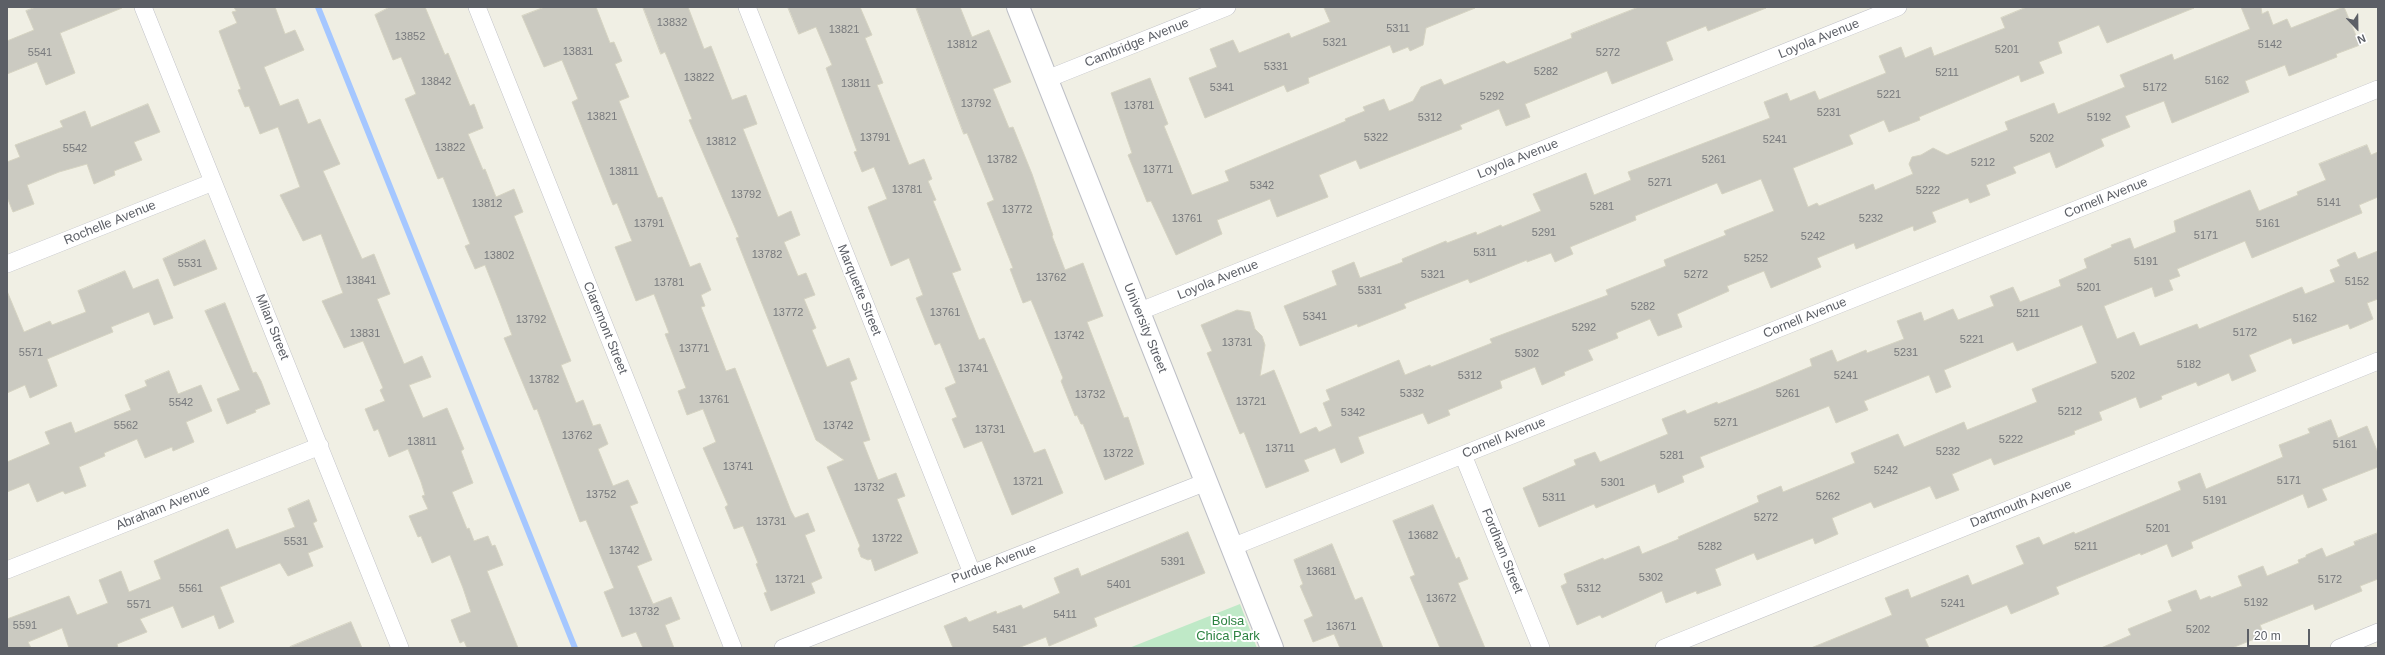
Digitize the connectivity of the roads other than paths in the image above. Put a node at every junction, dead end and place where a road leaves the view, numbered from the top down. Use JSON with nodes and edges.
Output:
{"nodes":[{"id":1,"x":143,"y":7,"type":"edge"},
{"id":2,"x":477,"y":7,"type":"edge"},
{"id":3,"x":747,"y":7,"type":"edge"},
{"id":4,"x":1018,"y":7,"type":"edge"},
{"id":5,"x":1226,"y":7,"type":"edge"},
{"id":6,"x":1898,"y":7,"type":"edge"},
{"id":7,"x":1046,"y":79,"type":"junction"},
{"id":8,"x":2378,"y":89,"type":"edge"},
{"id":9,"x":213,"y":182,"type":"junction"},
{"id":10,"x":7,"y":264,"type":"edge"},
{"id":11,"x":1138,"y":312,"type":"junction"},
{"id":12,"x":2378,"y":360,"type":"edge"},
{"id":13,"x":320,"y":446,"type":"junction"},
{"id":14,"x":1463,"y":455,"type":"junction"},
{"id":15,"x":1206,"y":482,"type":"junction"},
{"id":16,"x":1232,"y":547,"type":"junction"},
{"id":17,"x":7,"y":570,"type":"edge"},
{"id":18,"x":972,"y":573,"type":"junction"},
{"id":19,"x":2378,"y":632,"type":"edge"},
{"id":20,"x":400,"y":648,"type":"edge"},
{"id":21,"x":732,"y":648,"type":"edge"},
{"id":22,"x":783,"y":648,"type":"edge"},
{"id":23,"x":1272,"y":648,"type":"edge"},
{"id":24,"x":1541,"y":648,"type":"edge"},
{"id":25,"x":1664,"y":648,"type":"edge"},
{"id":26,"x":2338,"y":648,"type":"edge"}],
"edges":[{"from":1,"to":9,"type":"street","name":"Milan Street"},
{"from":2,"to":21,"type":"street","name":"Claremont Street"},
{"from":3,"to":18,"type":"street","name":"Marquette Street"},
{"from":4,"to":7,"type":"street","name":"University Street"},
{"from":5,"to":7,"type":"street","name":"Cambridge Avenue"},
{"from":6,"to":11,"type":"street","name":"Loyola Avenue"},
{"from":7,"to":11,"type":"street","name":"University Street"},
{"from":8,"to":14,"type":"street","name":"Cornell Avenue"},
{"from":9,"to":10,"type":"street","name":"Rochelle Avenue"},
{"from":9,"to":13,"type":"street","name":"Milan Street"},
{"from":11,"to":15,"type":"street","name":"University Street"},
{"from":12,"to":25,"type":"street","name":"Dartmouth Avenue"},
{"from":13,"to":17,"type":"street","name":"Abraham Avenue"},
{"from":13,"to":20,"type":"street","name":"Milan Street"},
{"from":14,"to":16,"type":"street","name":"Cornell Avenue"},
{"from":14,"to":24,"type":"street","name":"Fordham Street"},
{"from":15,"to":16,"type":"street","name":"University Street"},
{"from":15,"to":18,"type":"street","name":"Purdue Avenue"},
{"from":16,"to":23,"type":"street","name":"University Street"},
{"from":18,"to":22,"type":"street","name":"Purdue Avenue"},
{"from":19,"to":26,"type":"street"}]}
